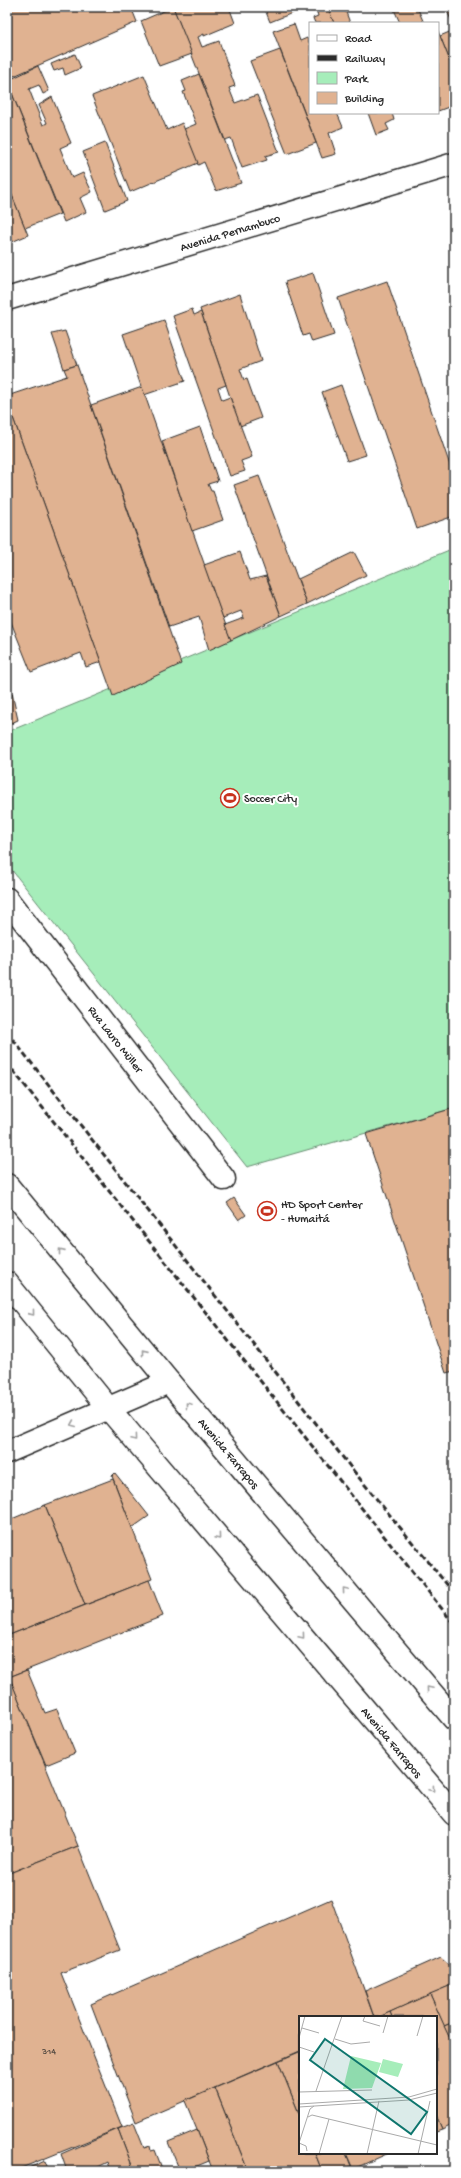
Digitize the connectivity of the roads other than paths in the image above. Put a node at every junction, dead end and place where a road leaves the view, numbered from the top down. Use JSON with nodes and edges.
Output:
{"nodes":[{"id":1,"x":454,"y":164,"type":"edge"},
{"id":2,"x":7,"y":299,"type":"edge"},
{"id":3,"x":7,"y":899,"type":"edge"},
{"id":4,"x":224,"y":1179,"type":"dead end"},
{"id":5,"x":7,"y":1185,"type":"edge"},
{"id":6,"x":7,"y":1283,"type":"edge"},
{"id":7,"x":168,"y":1382,"type":"junction"},
{"id":8,"x":109,"y":1409,"type":"junction"},
{"id":9,"x":7,"y":1452,"type":"edge"},
{"id":10,"x":454,"y":1719,"type":"edge"},
{"id":11,"x":454,"y":1814,"type":"edge"}],
"edges":[{"from":1,"to":2,"type":"main road","name":"Avenida Pernambuco"},
{"from":3,"to":4,"type":"main road","name":"Rua Lauro Müller"},
{"from":7,"to":5,"type":"main road","name":"Avenida Farrapos","one_way":true},
{"from":6,"to":8,"type":"main road","name":"Avenida Farrapos","one_way":true},
{"from":7,"to":8,"type":"main road"},
{"from":10,"to":7,"type":"main road","name":"Avenida Farrapos","one_way":true},
{"from":8,"to":9,"type":"main road","one_way":true},
{"from":8,"to":11,"type":"main road","name":"Avenida Farrapos","one_way":true}]}
